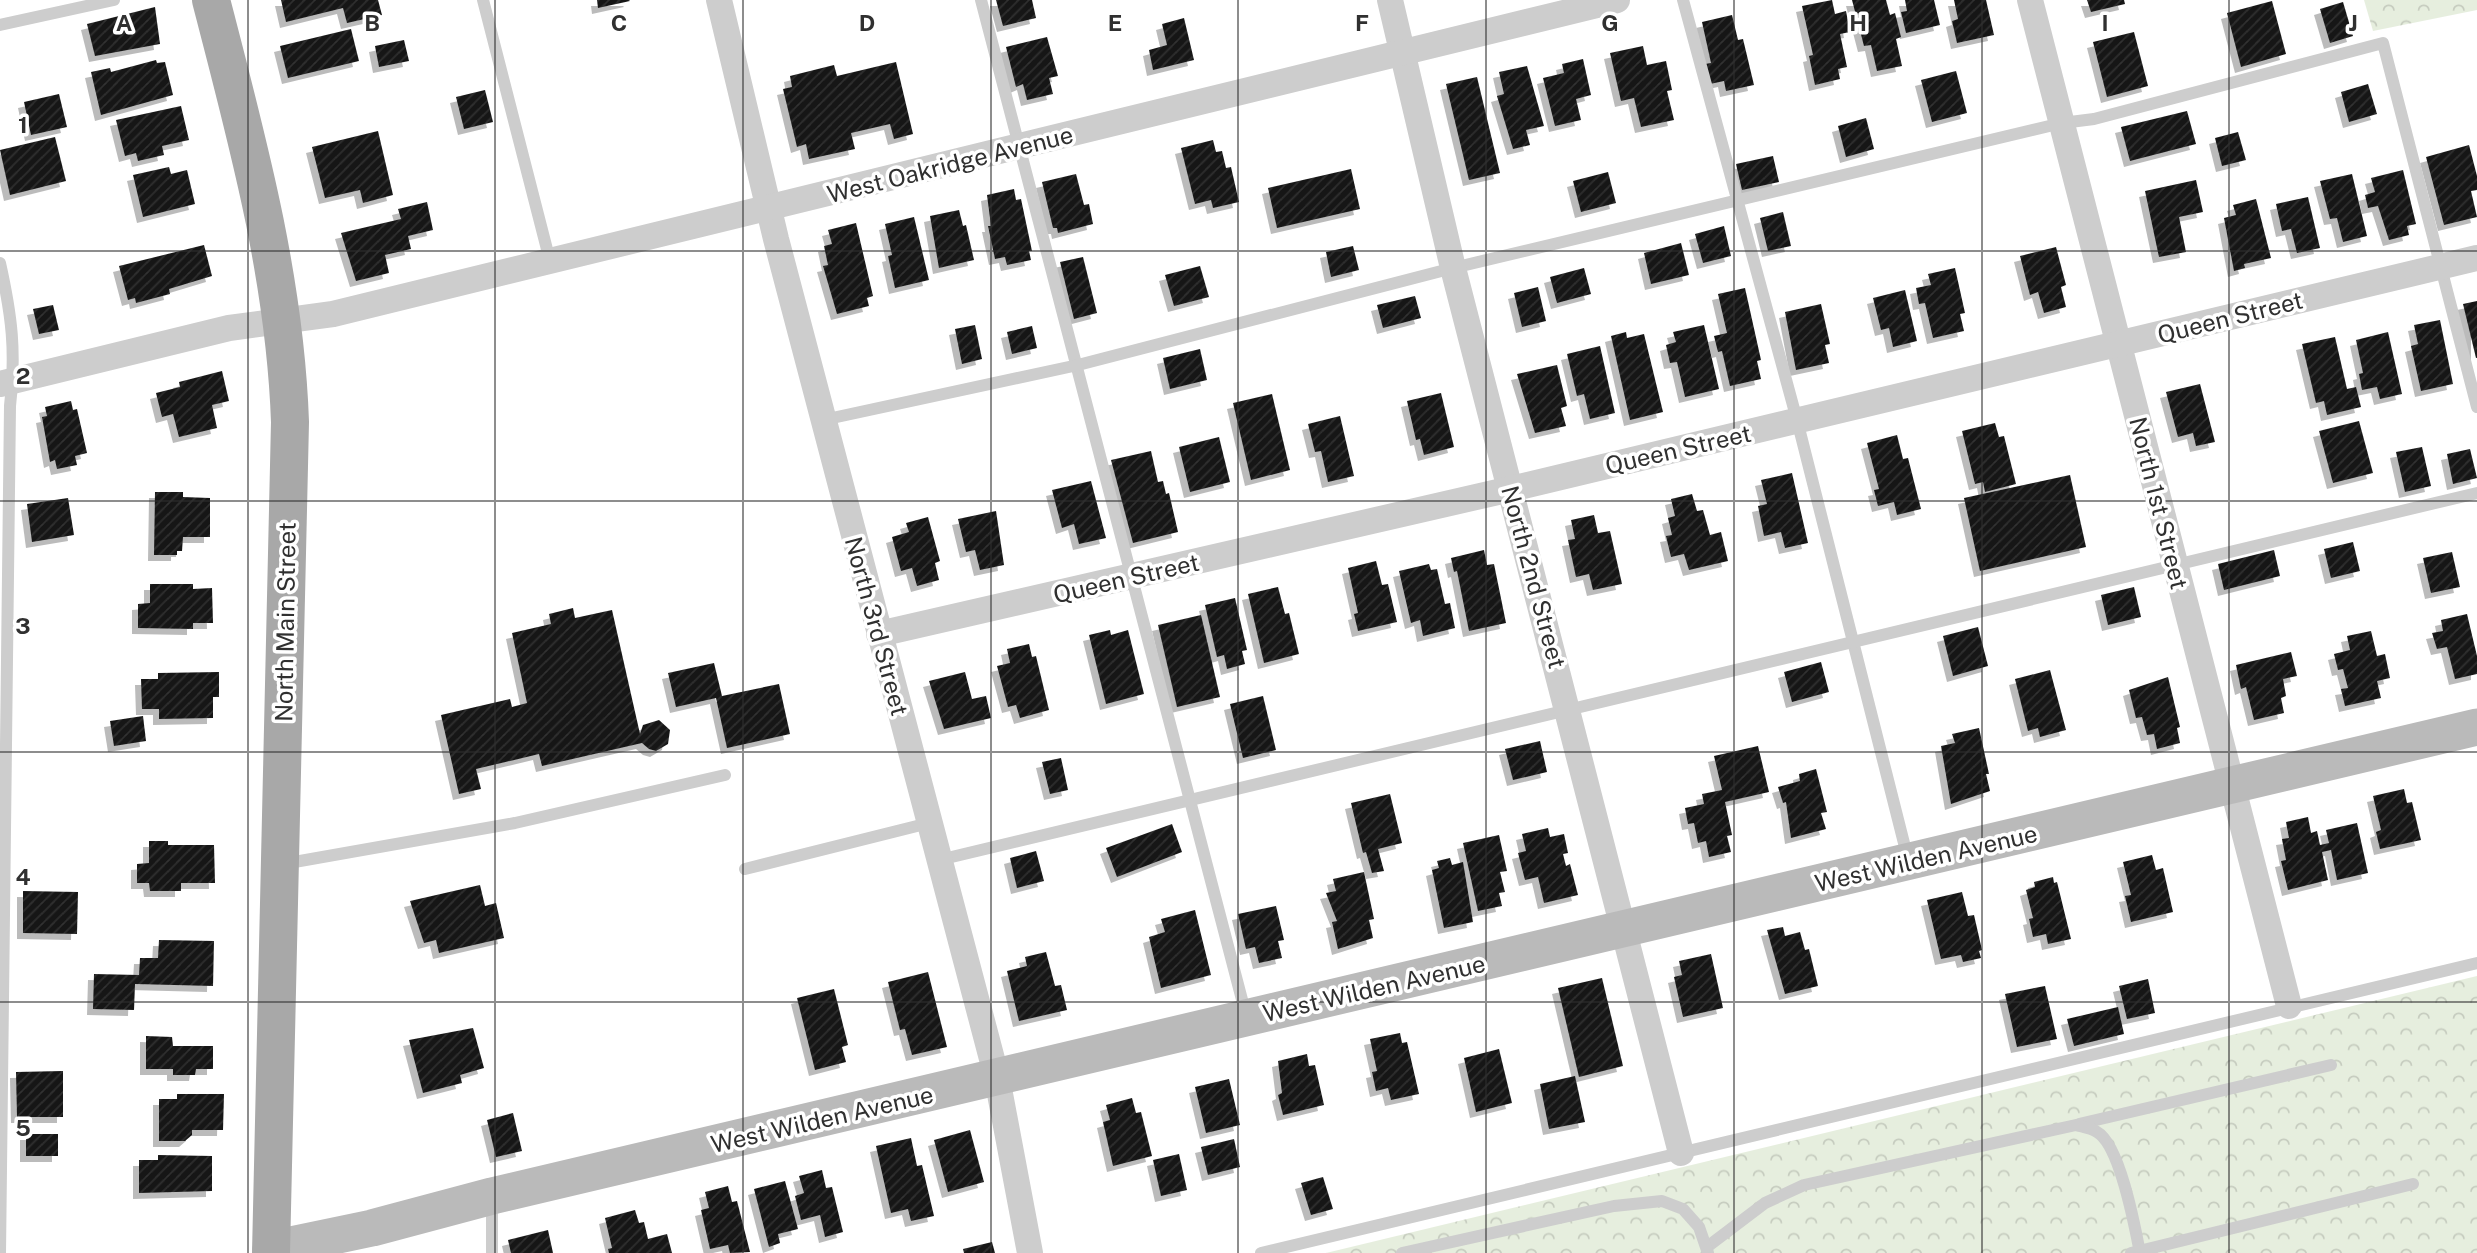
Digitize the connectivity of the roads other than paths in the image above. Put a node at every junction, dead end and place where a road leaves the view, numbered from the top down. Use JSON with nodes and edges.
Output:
{"nodes":[{"id":1,"x":114,"y":0,"type":"edge"},
{"id":2,"x":211,"y":0,"type":"edge"},
{"id":3,"x":483,"y":0,"type":"edge"},
{"id":4,"x":719,"y":0,"type":"edge"},
{"id":5,"x":981,"y":0,"type":"edge"},
{"id":6,"x":1390,"y":0,"type":"edge"},
{"id":7,"x":1617,"y":0,"type":"edge"},
{"id":8,"x":1683,"y":0,"type":"edge"},
{"id":9,"x":2030,"y":0,"type":"edge"},
{"id":10,"x":0,"y":25,"type":"edge"},
{"id":11,"x":1403,"y":53,"type":"junction"},
{"id":12,"x":2062,"y":123,"type":"junction"},
{"id":13,"x":1020,"y":148,"type":"junction"},
{"id":14,"x":1736,"y":201,"type":"junction"},
{"id":15,"x":768,"y":208,"type":"junction"},
{"id":16,"x":2477,"y":258,"type":"edge"},
{"id":17,"x":551,"y":261,"type":"junction"},
{"id":18,"x":0,"y":263,"type":"edge"},
{"id":19,"x":2440,"y":267,"type":"junction"},
{"id":20,"x":1453,"y":268,"type":"junction"},
{"id":21,"x":283,"y":320,"type":"junction"},
{"id":22,"x":2118,"y":345,"type":"junction"},
{"id":23,"x":1078,"y":365,"type":"junction"},
{"id":24,"x":6,"y":382,"type":"edge"},
{"id":25,"x":2477,"y":407,"type":"edge"},
{"id":26,"x":823,"y":420,"type":"junction"},
{"id":27,"x":1797,"y":420,"type":"junction"},
{"id":28,"x":1511,"y":489,"type":"junction"},
{"id":29,"x":2477,"y":493,"type":"edge"},
{"id":30,"x":2174,"y":564,"type":"junction"},
{"id":31,"x":1132,"y":577,"type":"junction"},
{"id":32,"x":879,"y":634,"type":"junction"},
{"id":33,"x":1851,"y":641,"type":"junction"},
{"id":34,"x":1569,"y":709,"type":"junction"},
{"id":35,"x":2477,"y":727,"type":"edge"},
{"id":36,"x":725,"y":775,"type":"dead end"},
{"id":37,"x":2233,"y":786,"type":"junction"},
{"id":38,"x":1189,"y":799,"type":"junction"},
{"id":39,"x":929,"y":823,"type":"junction"},
{"id":40,"x":939,"y":860,"type":"junction"},
{"id":41,"x":1909,"y":862,"type":"junction"},
{"id":42,"x":280,"y":864,"type":"junction"},
{"id":43,"x":745,"y":869,"type":"dead end"},
{"id":44,"x":1626,"y":929,"type":"junction"},
{"id":45,"x":2477,"y":963,"type":"edge"},
{"id":46,"x":2290,"y":1006,"type":"junction"},
{"id":47,"x":1247,"y":1018,"type":"junction"},
{"id":48,"x":2331,"y":1065,"type":"dead end"},
{"id":49,"x":996,"y":1078,"type":"junction"},
{"id":50,"x":2076,"y":1125,"type":"junction"},
{"id":51,"x":1682,"y":1153,"type":"junction"},
{"id":52,"x":2413,"y":1184,"type":"dead end"},
{"id":53,"x":492,"y":1196,"type":"junction"},
{"id":54,"x":1707,"y":1250,"type":"edge"},
{"id":55,"x":265,"y":1252,"type":"edge"},
{"id":56,"x":2137,"y":1252,"type":"edge"},
{"id":57,"x":0,"y":1253,"type":"edge"},
{"id":58,"x":492,"y":1253,"type":"edge"},
{"id":59,"x":1030,"y":1253,"type":"edge"},
{"id":60,"x":1261,"y":1253,"type":"edge"},
{"id":61,"x":1402,"y":1253,"type":"edge"}],
"edges":[{"from":1,"to":10,"type":"lane"},
{"from":2,"to":21,"type":"main road","name":"North Main Street"},
{"from":3,"to":17,"type":"lane"},
{"from":4,"to":15,"type":"street","name":"North 3rd Street"},
{"from":5,"to":13,"type":"lane"},
{"from":6,"to":11,"type":"street","name":"North 2nd Street"},
{"from":7,"to":11,"type":"street","name":"West Oakridge Avenue"},
{"from":8,"to":14,"type":"lane"},
{"from":9,"to":12,"type":"street","name":"North 1st Street"},
{"from":11,"to":13,"type":"street","name":"West Oakridge Avenue"},
{"from":11,"to":20,"type":"street","name":"North 2nd Street"},
{"from":12,"to":14,"type":"lane"},
{"from":12,"to":19,"type":"lane"},
{"from":12,"to":22,"type":"street","name":"North 1st Street"},
{"from":13,"to":15,"type":"street","name":"West Oakridge Avenue"},
{"from":13,"to":23,"type":"lane"},
{"from":14,"to":20,"type":"lane"},
{"from":14,"to":27,"type":"lane"},
{"from":15,"to":17,"type":"street","name":"West Oakridge Avenue"},
{"from":15,"to":26,"type":"street","name":"North 3rd Street"},
{"from":16,"to":19,"type":"street","name":"Queen Street"},
{"from":17,"to":21,"type":"street","name":"West Oakridge Avenue"},
{"from":18,"to":24,"type":"lane"},
{"from":19,"to":22,"type":"street","name":"Queen Street"},
{"from":19,"to":25,"type":"lane"},
{"from":20,"to":23,"type":"lane"},
{"from":20,"to":28,"type":"street","name":"North 2nd Street"},
{"from":21,"to":24,"type":"street","name":"West Oakridge Avenue"},
{"from":21,"to":42,"type":"main road","name":"North Main Street"},
{"from":22,"to":27,"type":"street","name":"Queen Street"},
{"from":22,"to":30,"type":"street","name":"North 1st Street"},
{"from":23,"to":26,"type":"lane"},
{"from":23,"to":31,"type":"lane"},
{"from":24,"to":57,"type":"lane"},
{"from":26,"to":32,"type":"street","name":"North 3rd Street"},
{"from":27,"to":28,"type":"street","name":"Queen Street"},
{"from":27,"to":33,"type":"lane"},
{"from":28,"to":31,"type":"street","name":"Queen Street"},
{"from":28,"to":34,"type":"street","name":"North 2nd Street"},
{"from":29,"to":30,"type":"lane"},
{"from":30,"to":33,"type":"lane"},
{"from":30,"to":37,"type":"street","name":"North 1st Street"},
{"from":31,"to":32,"type":"street","name":"Queen Street"},
{"from":31,"to":38,"type":"lane"},
{"from":32,"to":39,"type":"street","name":"North 3rd Street"},
{"from":33,"to":34,"type":"lane"},
{"from":33,"to":41,"type":"lane"},
{"from":34,"to":38,"type":"lane"},
{"from":34,"to":44,"type":"street","name":"North 2nd Street"},
{"from":35,"to":37,"type":"street","name":"West Wilden Avenue"},
{"from":36,"to":42,"type":"lane"},
{"from":37,"to":41,"type":"street","name":"West Wilden Avenue"},
{"from":37,"to":46,"type":"street","name":"North 1st Street"},
{"from":38,"to":40,"type":"lane"},
{"from":38,"to":47,"type":"lane"},
{"from":39,"to":40,"type":"street","name":"North 3rd Street"},
{"from":39,"to":43,"type":"lane"},
{"from":40,"to":49,"type":"street","name":"North 3rd Street"},
{"from":41,"to":44,"type":"street","name":"West Wilden Avenue"},
{"from":42,"to":55,"type":"main road","name":"North Main Street"},
{"from":44,"to":47,"type":"street","name":"West Wilden Avenue"},
{"from":44,"to":51,"type":"street","name":"North 2nd Street"},
{"from":45,"to":46,"type":"lane"},
{"from":46,"to":51,"type":"lane"},
{"from":47,"to":49,"type":"street","name":"West Wilden Avenue"},
{"from":48,"to":50,"type":"lane"},
{"from":49,"to":53,"type":"street","name":"West Wilden Avenue"},
{"from":49,"to":59,"type":"street","name":"North 3rd Street"},
{"from":50,"to":54,"type":"lane"},
{"from":50,"to":56,"type":"lane"},
{"from":51,"to":60,"type":"lane"},
{"from":52,"to":56,"type":"lane"},
{"from":53,"to":55,"type":"street","name":"West Wilden Avenue"},
{"from":53,"to":58,"type":"lane"},
{"from":54,"to":61,"type":"lane"}]}
